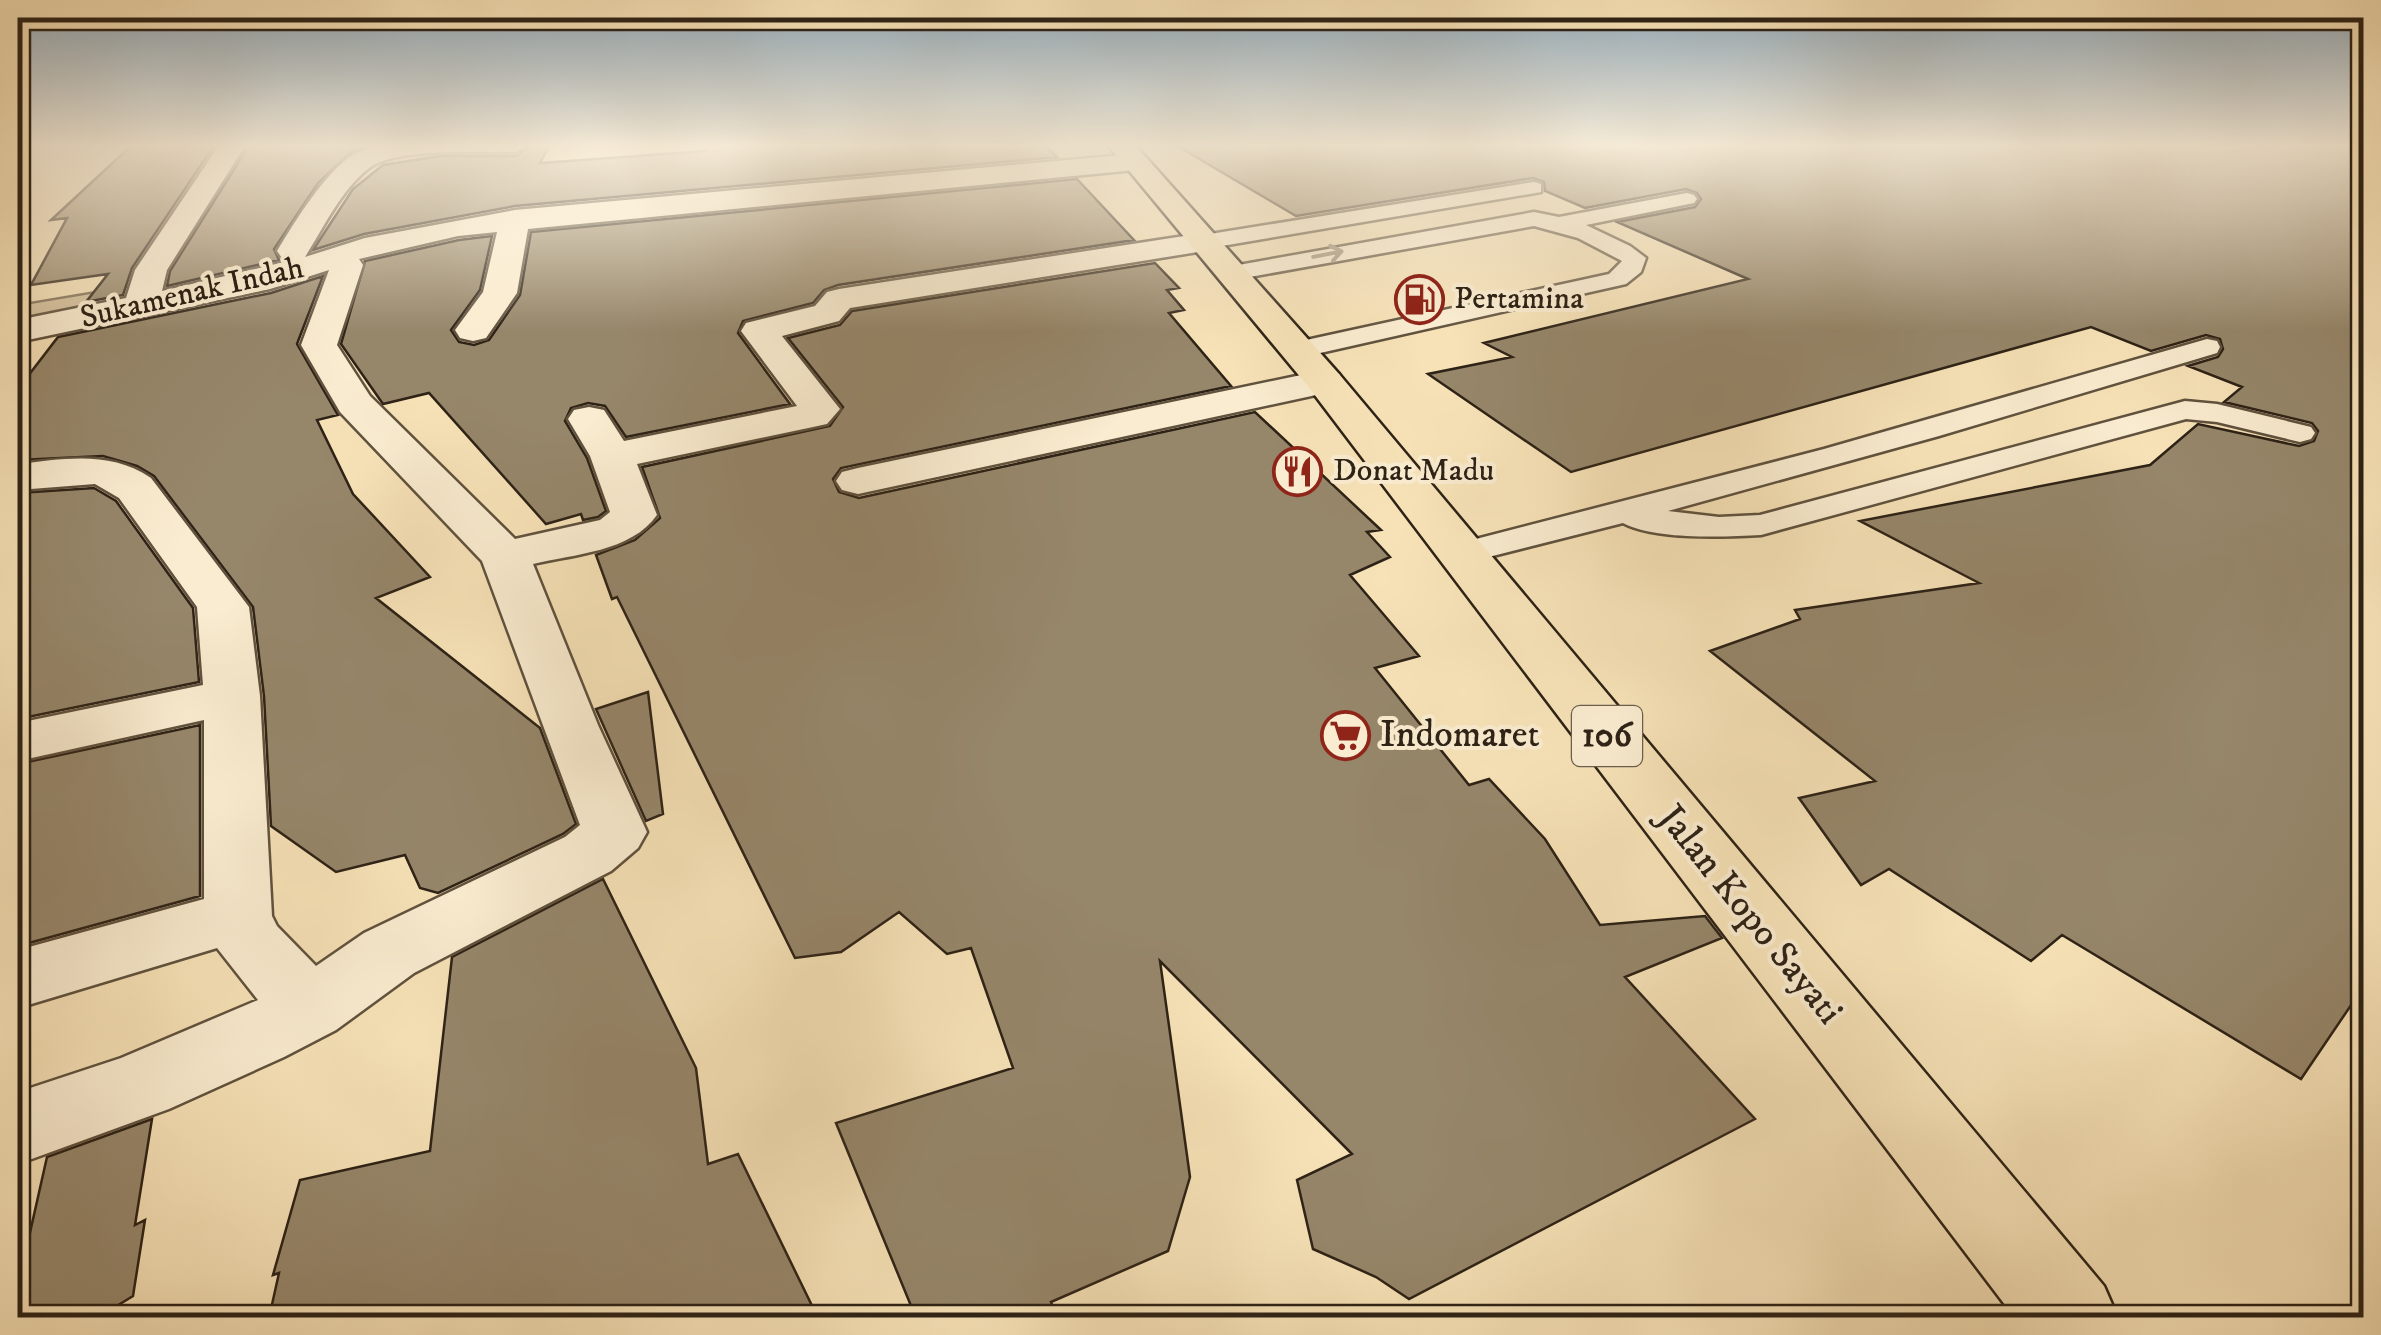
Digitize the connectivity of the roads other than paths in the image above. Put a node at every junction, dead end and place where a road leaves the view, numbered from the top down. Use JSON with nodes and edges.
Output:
{"nodes":[{"id":1,"x":193,"y":206,"type":"edge"},
{"id":2,"x":322,"y":206,"type":"edge"},
{"id":3,"x":585,"y":206,"type":"edge"},
{"id":4,"x":643,"y":206,"type":"edge"},
{"id":5,"x":654,"y":206,"type":"edge"},
{"id":6,"x":1173,"y":206,"type":"edge"},
{"id":7,"x":1451,"y":206,"type":"edge"},
{"id":8,"x":1646,"y":206,"type":"edge"},
{"id":9,"x":581,"y":213,"type":"junction"},
{"id":10,"x":514,"y":219,"type":"junction"},
{"id":11,"x":1562,"y":223,"type":"junction"},
{"id":12,"x":637,"y":245,"type":"dead end"},
{"id":13,"x":293,"y":251,"type":"junction"},
{"id":14,"x":340,"y":258,"type":"junction"},
{"id":15,"x":1218,"y":258,"type":"junction"},
{"id":16,"x":151,"y":270,"type":"junction"},
{"id":17,"x":113,"y":277,"type":"dead end"},
{"id":18,"x":140,"y":305,"type":"junction"},
{"id":19,"x":473,"y":330,"type":"dead end"},
{"id":20,"x":18,"y":331,"type":"edge"},
{"id":21,"x":2207,"y":347,"type":"dead end"},
{"id":22,"x":1312,"y":366,"type":"junction"},
{"id":23,"x":2300,"y":434,"type":"dead end"},
{"id":24,"x":18,"y":477,"type":"edge"},
{"id":25,"x":858,"y":481,"type":"dead end"},
{"id":26,"x":1617,"y":516,"type":"junction"},
{"id":27,"x":1461,"y":553,"type":"junction"},
{"id":28,"x":505,"y":556,"type":"junction"},
{"id":29,"x":232,"y":696,"type":"junction"},
{"id":30,"x":18,"y":742,"type":"edge"},
{"id":31,"x":238,"y":916,"type":"junction"},
{"id":32,"x":18,"y":979,"type":"edge"},
{"id":33,"x":310,"y":1009,"type":"junction"},
{"id":34,"x":18,"y":1128,"type":"edge"},
{"id":35,"x":2065,"y":1315,"type":"edge"}],
"edges":[{"from":1,"to":16,"type":"street"},
{"from":2,"to":13,"type":"street"},
{"from":3,"to":9,"type":"street"},
{"from":4,"to":9,"type":"street"},
{"from":5,"to":12,"type":"street"},
{"from":6,"to":15,"type":"main road","name":"Jalan Kopo Sayati","number":"106"},
{"from":7,"to":15,"type":"lane"},
{"from":8,"to":11,"type":"lane"},
{"from":9,"to":10,"type":"street"},
{"from":10,"to":14,"type":"street"},
{"from":10,"to":19,"type":"street"},
{"from":15,"to":11,"type":"lane","one_way":true},
{"from":11,"to":22,"type":"lane"},
{"from":13,"to":14,"type":"street","name":"Sukamenak Indah"},
{"from":13,"to":16,"type":"street","name":"Sukamenak Indah"},
{"from":14,"to":18,"type":"street","name":"Sukamenak Indah"},
{"from":14,"to":28,"type":"street"},
{"from":15,"to":22,"type":"main road","name":"Jalan Kopo Sayati","number":"106"},
{"from":15,"to":28,"type":"street"},
{"from":16,"to":17,"type":"street","name":"Sukamenak Indah"},
{"from":16,"to":18,"type":"street"},
{"from":18,"to":20,"type":"street","name":"Sukamenak Indah"},
{"from":21,"to":26,"type":"lane"},
{"from":22,"to":25,"type":"street"},
{"from":22,"to":27,"type":"main road","name":"Jalan Kopo Sayati","number":"106"},
{"from":23,"to":26,"type":"lane"},
{"from":24,"to":29,"type":"street"},
{"from":26,"to":27,"type":"lane"},
{"from":27,"to":35,"type":"main road","name":"Jalan Kopo Sayati","number":"106"},
{"from":28,"to":33,"type":"street"},
{"from":29,"to":30,"type":"street"},
{"from":29,"to":31,"type":"street"},
{"from":31,"to":32,"type":"street"},
{"from":31,"to":33,"type":"street"},
{"from":33,"to":34,"type":"street"}]}
